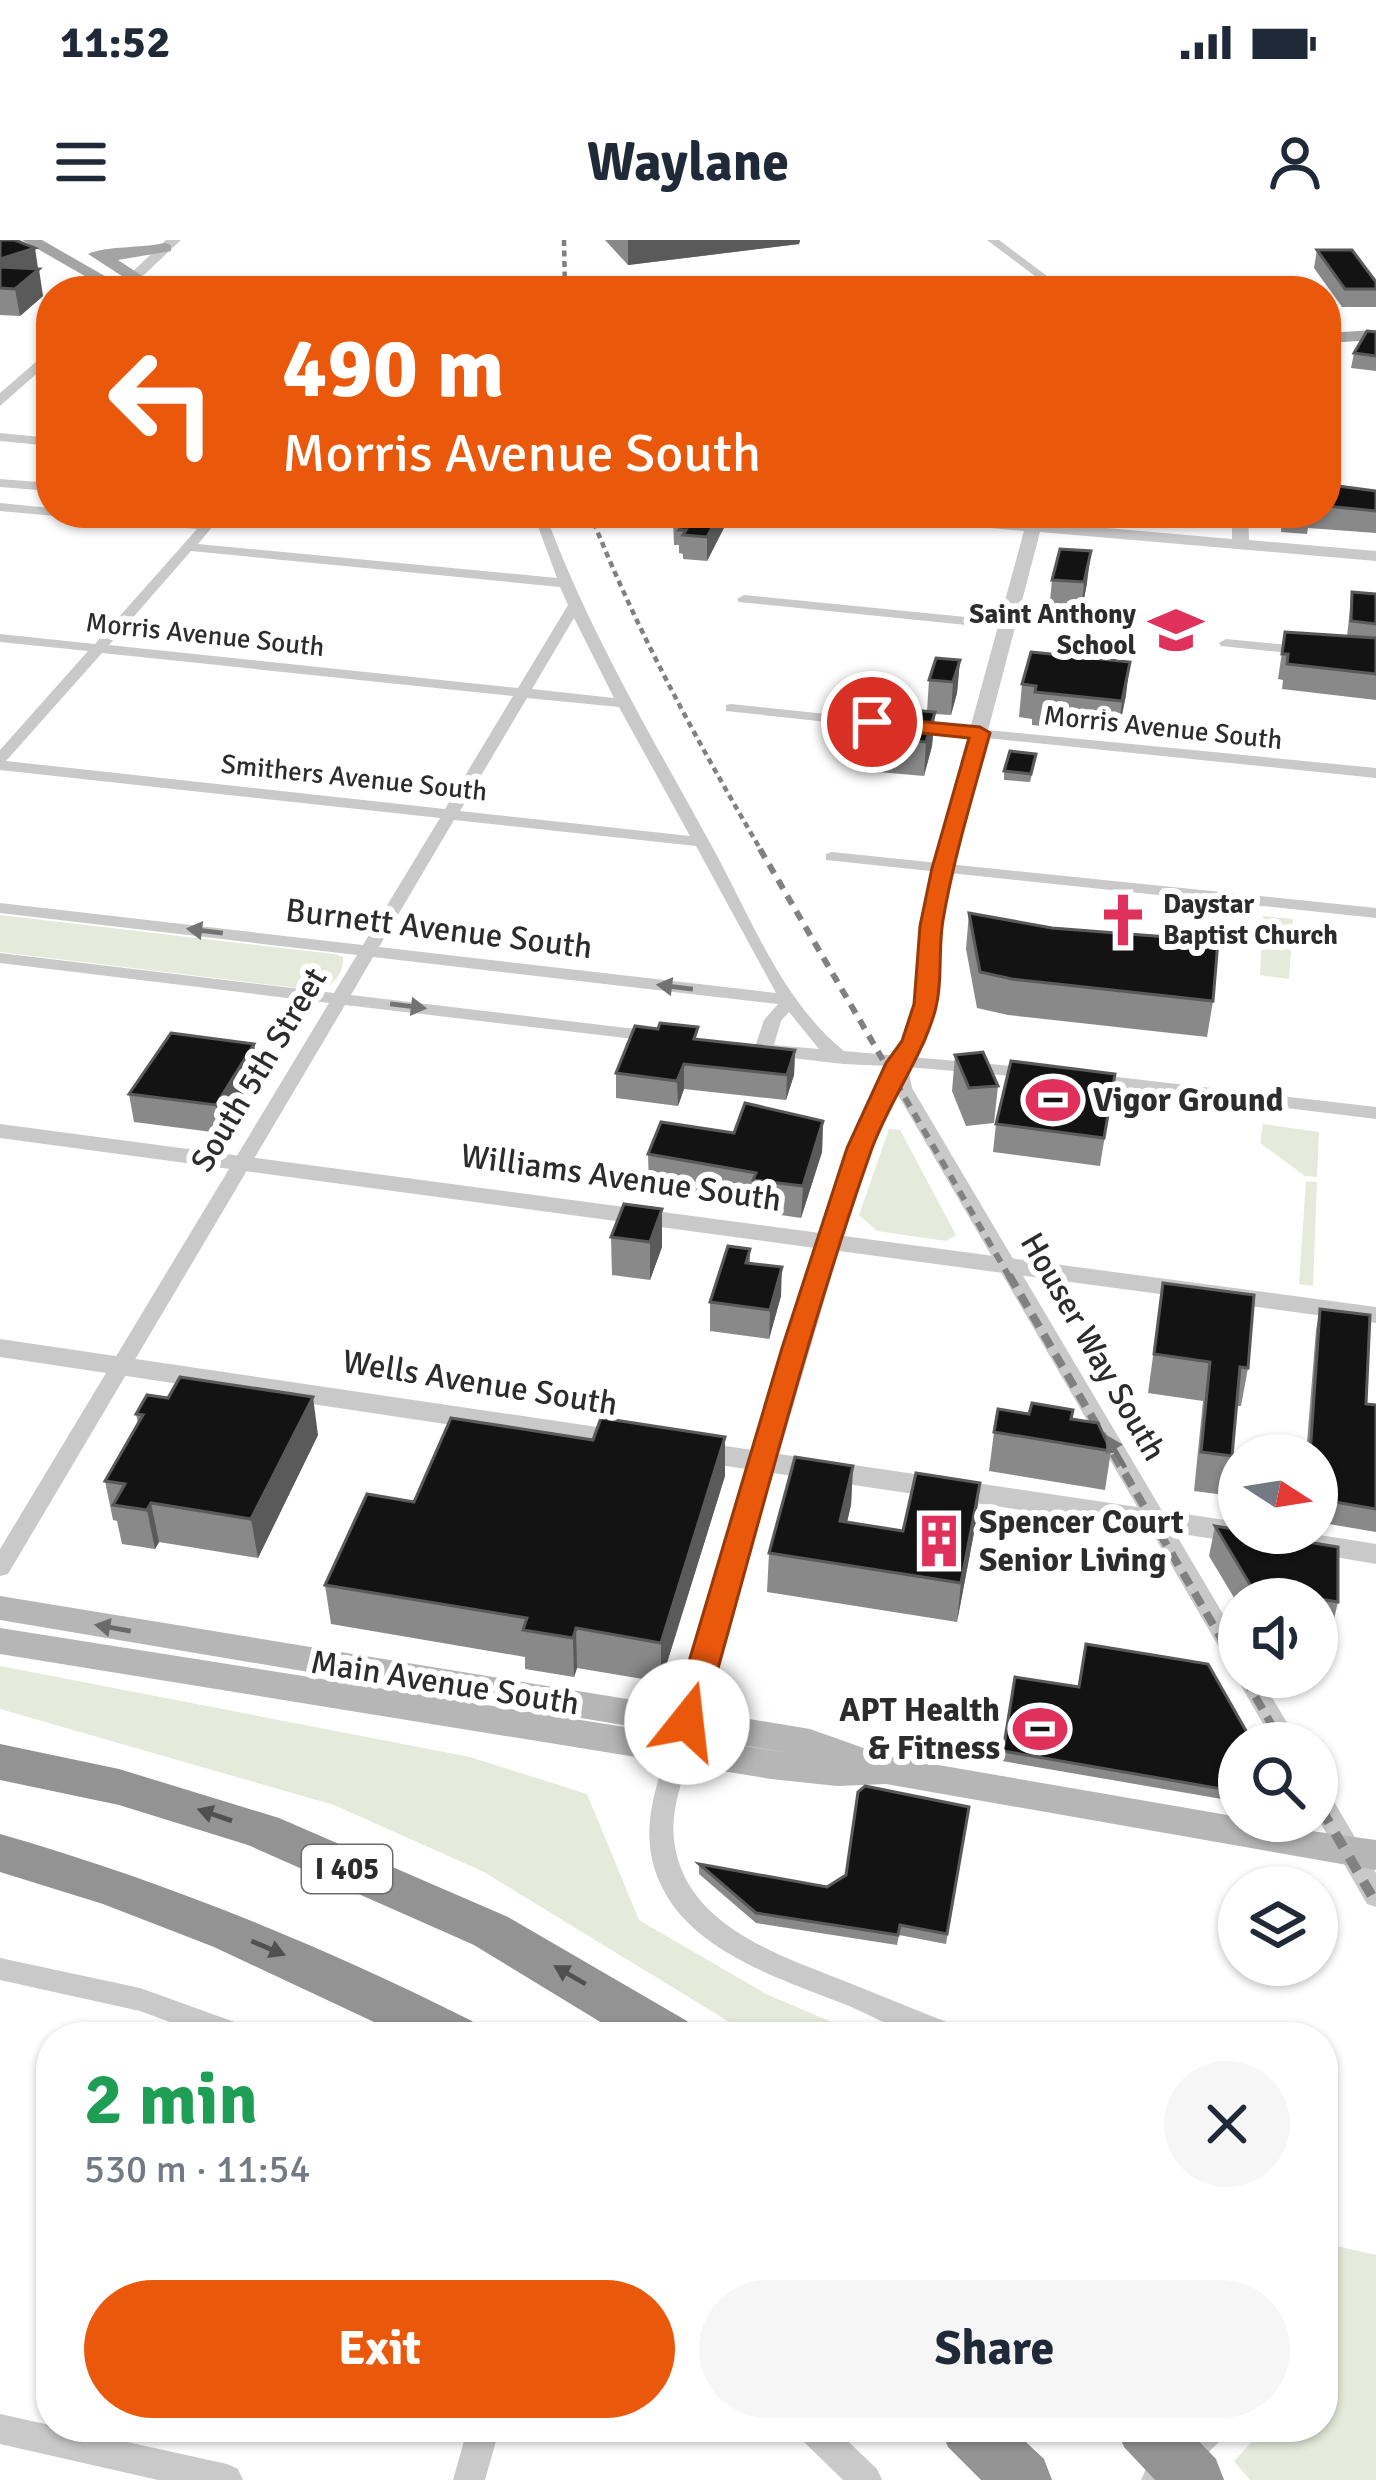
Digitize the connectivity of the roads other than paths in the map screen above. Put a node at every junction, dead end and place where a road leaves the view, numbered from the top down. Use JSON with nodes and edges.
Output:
{"nodes":[{"id":1,"x":30,"y":240,"type":"edge"},
{"id":2,"x":71,"y":240,"type":"edge"},
{"id":3,"x":992,"y":240,"type":"edge"},
{"id":4,"x":169,"y":244,"type":"edge"},
{"id":5,"x":96,"y":254,"type":"junction"},
{"id":6,"x":102,"y":276,"type":"edge"},
{"id":7,"x":115,"y":276,"type":"edge"},
{"id":8,"x":136,"y":276,"type":"edge"},
{"id":9,"x":1041,"y":276,"type":"edge"},
{"id":10,"x":1341,"y":330,"type":"edge"},
{"id":11,"x":1374,"y":333,"type":"edge"},
{"id":12,"x":1341,"y":336,"type":"edge"},
{"id":13,"x":36,"y":367,"type":"edge"},
{"id":14,"x":0,"y":401,"type":"edge"},
{"id":15,"x":0,"y":437,"type":"edge"},
{"id":16,"x":36,"y":441,"type":"edge"},
{"id":17,"x":0,"y":483,"type":"edge"},
{"id":18,"x":36,"y":487,"type":"edge"},
{"id":19,"x":0,"y":507,"type":"edge"},
{"id":20,"x":36,"y":511,"type":"edge"},
{"id":21,"x":204,"y":528,"type":"edge"},
{"id":22,"x":543,"y":528,"type":"edge"},
{"id":23,"x":993,"y":528,"type":"edge"},
{"id":24,"x":1240,"y":528,"type":"edge"},
{"id":25,"x":1032,"y":533,"type":"junction"},
{"id":26,"x":1241,"y":544,"type":"junction"},
{"id":27,"x":187,"y":547,"type":"junction"},
{"id":28,"x":1376,"y":556,"type":"edge"},
{"id":29,"x":563,"y":583,"type":"junction"},
{"id":30,"x":744,"y":599,"type":"dead end"},
{"id":31,"x":574,"y":606,"type":"junction"},
{"id":32,"x":1006,"y":625,"type":"junction"},
{"id":33,"x":0,"y":638,"type":"edge"},
{"id":34,"x":1226,"y":643,"type":"dead end"},
{"id":35,"x":98,"y":648,"type":"junction"},
{"id":36,"x":1323,"y":652,"type":"edge"},
{"id":37,"x":524,"y":692,"type":"junction"},
{"id":38,"x":620,"y":703,"type":"junction"},
{"id":39,"x":731,"y":708,"type":"dead end"},
{"id":40,"x":980,"y":733,"type":"junction"},
{"id":41,"x":0,"y":762,"type":"edge"},
{"id":42,"x":1376,"y":773,"type":"edge"},
{"id":43,"x":449,"y":816,"type":"junction"},
{"id":44,"x":701,"y":842,"type":"junction"},
{"id":45,"x":832,"y":857,"type":"dead end"},
{"id":46,"x":942,"y":868,"type":"junction"},
{"id":47,"x":0,"y":908,"type":"edge"},
{"id":48,"x":1376,"y":914,"type":"edge"},
{"id":49,"x":369,"y":951,"type":"junction"},
{"id":50,"x":0,"y":958,"type":"edge"},
{"id":51,"x":341,"y":998,"type":"junction"},
{"id":52,"x":791,"y":1000,"type":"junction"},
{"id":53,"x":676,"y":1039,"type":"edge"},
{"id":54,"x":742,"y":1047,"type":"edge"},
{"id":55,"x":763,"y":1050,"type":"junction"},
{"id":56,"x":843,"y":1059,"type":"junction"},
{"id":57,"x":898,"y":1063,"type":"junction"},
{"id":58,"x":1048,"y":1074,"type":"edge"},
{"id":59,"x":1072,"y":1077,"type":"edge"},
{"id":60,"x":1376,"y":1113,"type":"edge"},
{"id":61,"x":0,"y":1131,"type":"edge"},
{"id":62,"x":242,"y":1163,"type":"junction"},
{"id":63,"x":831,"y":1243,"type":"junction"},
{"id":64,"x":1006,"y":1264,"type":"junction"},
{"id":65,"x":1376,"y":1315,"type":"edge"},
{"id":66,"x":0,"y":1348,"type":"edge"},
{"id":67,"x":121,"y":1366,"type":"junction"},
{"id":68,"x":761,"y":1461,"type":"junction"},
{"id":69,"x":1157,"y":1521,"type":"junction"},
{"id":70,"x":1376,"y":1554,"type":"edge"},
{"id":71,"x":0,"y":1568,"type":"edge"},
{"id":72,"x":0,"y":1608,"type":"edge"},
{"id":73,"x":1218,"y":1626,"type":"edge"},
{"id":74,"x":0,"y":1640,"type":"edge"},
{"id":75,"x":683,"y":1736,"type":"junction"},
{"id":76,"x":0,"y":1762,"type":"edge"},
{"id":77,"x":1338,"y":1822,"type":"edge"},
{"id":78,"x":1362,"y":1852,"type":"edge"},
{"id":79,"x":0,"y":1853,"type":"edge"},
{"id":80,"x":1376,"y":1896,"type":"edge"},
{"id":81,"x":0,"y":1969,"type":"edge"},
{"id":82,"x":202,"y":2022,"type":"edge"},
{"id":83,"x":426,"y":2022,"type":"edge"},
{"id":84,"x":644,"y":2022,"type":"edge"},
{"id":85,"x":917,"y":2022,"type":"edge"},
{"id":86,"x":0,"y":2429,"type":"edge"},
{"id":87,"x":36,"y":2437,"type":"edge"},
{"id":88,"x":58,"y":2442,"type":"edge"},
{"id":89,"x":480,"y":2442,"type":"edge"},
{"id":90,"x":827,"y":2442,"type":"edge"},
{"id":91,"x":984,"y":2442,"type":"edge"},
{"id":92,"x":1204,"y":2447,"type":"edge"},
{"id":93,"x":227,"y":2480,"type":"edge"},
{"id":94,"x":469,"y":2480,"type":"edge"},
{"id":95,"x":866,"y":2480,"type":"edge"},
{"id":96,"x":1023,"y":2480,"type":"edge"},
{"id":97,"x":1157,"y":2480,"type":"edge"}],
"edges":[{"from":1,"to":6,"type":"main road"},
{"from":2,"to":5,"type":"main road"},
{"from":3,"to":9,"type":"street"},
{"from":4,"to":5,"type":"main road"},
{"from":4,"to":8,"type":"street"},
{"from":5,"to":7,"type":"main road"},
{"from":10,"to":11,"type":"main road"},
{"from":11,"to":12,"type":"main road"},
{"from":13,"to":14,"type":"street"},
{"from":15,"to":16,"type":"street"},
{"from":17,"to":18,"type":"street"},
{"from":19,"to":20,"type":"street"},
{"from":21,"to":27,"type":"street"},
{"from":22,"to":29,"type":"street"},
{"from":23,"to":25,"type":"street"},
{"from":24,"to":26,"type":"street"},
{"from":25,"to":26,"type":"street"},
{"from":25,"to":32,"type":"street"},
{"from":26,"to":28,"type":"street"},
{"from":27,"to":29,"type":"street"},
{"from":27,"to":35,"type":"street"},
{"from":29,"to":31,"type":"street"},
{"from":30,"to":32,"type":"street"},
{"from":31,"to":37,"type":"street","name":"South 5th Street"},
{"from":31,"to":38,"type":"street"},
{"from":32,"to":40,"type":"street"},
{"from":33,"to":35,"type":"street","name":"Morris Avenue South"},
{"from":34,"to":36,"type":"street"},
{"from":35,"to":37,"type":"street","name":"Morris Avenue South"},
{"from":35,"to":41,"type":"street"},
{"from":37,"to":38,"type":"street","name":"Morris Avenue South"},
{"from":37,"to":43,"type":"street","name":"South 5th Street"},
{"from":38,"to":44,"type":"street"},
{"from":39,"to":40,"type":"street","name":"Morris Avenue South"},
{"from":40,"to":42,"type":"street","name":"Morris Avenue South"},
{"from":40,"to":46,"type":"street"},
{"from":41,"to":43,"type":"street","name":"Smithers Avenue South"},
{"from":43,"to":44,"type":"street","name":"Smithers Avenue South"},
{"from":43,"to":49,"type":"street","name":"South 5th Street"},
{"from":44,"to":52,"type":"street"},
{"from":45,"to":46,"type":"street"},
{"from":46,"to":48,"type":"street"},
{"from":46,"to":57,"type":"street"},
{"from":49,"to":47,"type":"street","name":"Burnett Avenue South","one_way":true},
{"from":49,"to":51,"type":"street","name":"South 5th Street"},
{"from":52,"to":49,"type":"street","name":"Burnett Avenue South","one_way":true},
{"from":50,"to":51,"type":"street"},
{"from":51,"to":53,"type":"street","one_way":true},
{"from":51,"to":62,"type":"street","name":"South 5th Street"},
{"from":52,"to":55,"type":"street"},
{"from":52,"to":56,"type":"street"},
{"from":54,"to":55,"type":"street"},
{"from":55,"to":56,"type":"street"},
{"from":56,"to":57,"type":"street"},
{"from":57,"to":58,"type":"street"},
{"from":57,"to":63,"type":"street"},
{"from":57,"to":64,"type":"street","name":"Houser Way South"},
{"from":59,"to":60,"type":"street"},
{"from":61,"to":62,"type":"street","name":"Williams Avenue South"},
{"from":62,"to":63,"type":"street","name":"Williams Avenue South"},
{"from":62,"to":67,"type":"street","name":"South 5th Street"},
{"from":63,"to":64,"type":"street","name":"Williams Avenue South"},
{"from":63,"to":68,"type":"street"},
{"from":64,"to":65,"type":"street","name":"Williams Avenue South"},
{"from":69,"to":64,"type":"street","name":"Houser Way South","one_way":true},
{"from":66,"to":67,"type":"street","name":"Wells Avenue South"},
{"from":67,"to":68,"type":"street","name":"Wells Avenue South"},
{"from":67,"to":71,"type":"street","name":"South 5th Street"},
{"from":68,"to":69,"type":"street","name":"Wells Avenue South"},
{"from":68,"to":75,"type":"street"},
{"from":69,"to":70,"type":"street","name":"Wells Avenue South"},
{"from":69,"to":73,"type":"street","name":"Houser Way South"},
{"from":75,"to":72,"type":"main road","name":"Main Avenue South","one_way":true},
{"from":74,"to":75,"type":"main road","name":"Main Avenue South"},
{"from":75,"to":78,"type":"main road","name":"Main Avenue South"},
{"from":75,"to":85,"type":"street"},
{"from":84,"to":76,"type":"highway","number":"I 405","one_way":true},
{"from":77,"to":78,"type":"street"},
{"from":78,"to":80,"type":"street"},
{"from":79,"to":83,"type":"highway","one_way":true},
{"from":81,"to":82,"type":"street"},
{"from":86,"to":87,"type":"street"},
{"from":88,"to":93,"type":"street"},
{"from":89,"to":94,"type":"street"},
{"from":90,"to":95,"type":"street"},
{"from":91,"to":96,"type":"highway"},
{"from":92,"to":97,"type":"street"}]}
